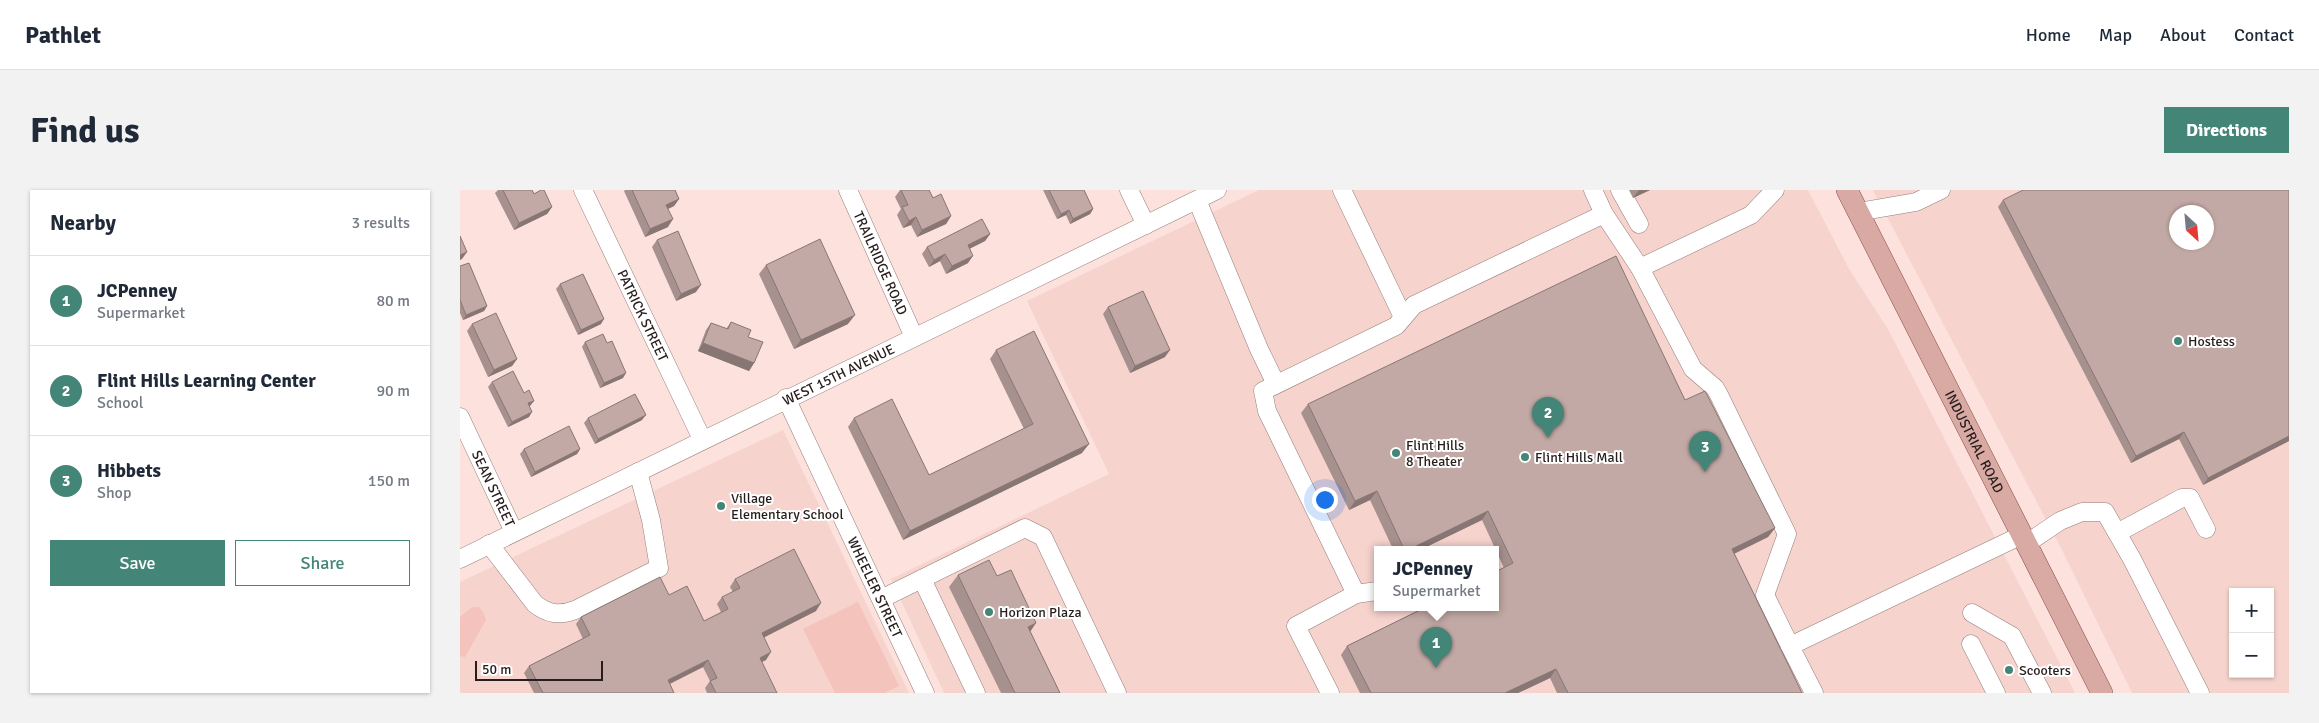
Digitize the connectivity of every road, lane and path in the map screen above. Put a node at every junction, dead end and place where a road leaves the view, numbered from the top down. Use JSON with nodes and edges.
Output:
{"nodes":[{"id":1,"x":583,"y":190,"type":"edge"},
{"id":2,"x":848,"y":190,"type":"edge"},
{"id":3,"x":1129,"y":190,"type":"edge"},
{"id":4,"x":1217,"y":190,"type":"edge"},
{"id":5,"x":1342,"y":190,"type":"edge"},
{"id":6,"x":1593,"y":190,"type":"edge"},
{"id":7,"x":1620,"y":190,"type":"edge"},
{"id":8,"x":1775,"y":190,"type":"edge"},
{"id":9,"x":1847,"y":190,"type":"edge"},
{"id":10,"x":1941,"y":190,"type":"edge"},
{"id":11,"x":1197,"y":200,"type":"junction"},
{"id":12,"x":1858,"y":212,"type":"junction"},
{"id":13,"x":1604,"y":214,"type":"junction"},
{"id":14,"x":1638,"y":224,"type":"dead end"},
{"id":15,"x":1146,"y":225,"type":"junction"},
{"id":16,"x":1640,"y":268,"type":"junction"},
{"id":17,"x":1403,"y":318,"type":"junction"},
{"id":18,"x":914,"y":337,"type":"junction"},
{"id":19,"x":1276,"y":384,"type":"junction"},
{"id":20,"x":786,"y":398,"type":"junction"},
{"id":21,"x":460,"y":417,"type":"edge"},
{"id":22,"x":702,"y":440,"type":"junction"},
{"id":23,"x":638,"y":472,"type":"junction"},
{"id":24,"x":2206,"y":529,"type":"dead end"},
{"id":25,"x":514,"y":532,"type":"junction"},
{"id":26,"x":2117,"y":533,"type":"junction"},
{"id":27,"x":2024,"y":540,"type":"junction"},
{"id":28,"x":489,"y":544,"type":"junction"},
{"id":29,"x":460,"y":558,"type":"edge"},
{"id":30,"x":922,"y":579,"type":"junction"},
{"id":31,"x":1374,"y":591,"type":"edge"},
{"id":32,"x":1356,"y":594,"type":"junction"},
{"id":33,"x":881,"y":599,"type":"junction"},
{"id":34,"x":1972,"y":613,"type":"dead end"},
{"id":35,"x":1971,"y":644,"type":"dead end"},
{"id":36,"x":1790,"y":646,"type":"junction"},
{"id":37,"x":925,"y":693,"type":"edge"},
{"id":38,"x":976,"y":693,"type":"edge"},
{"id":39,"x":1117,"y":693,"type":"edge"},
{"id":40,"x":1330,"y":693,"type":"edge"},
{"id":41,"x":1814,"y":693,"type":"edge"},
{"id":42,"x":1996,"y":693,"type":"edge"},
{"id":43,"x":2042,"y":693,"type":"edge"},
{"id":44,"x":2102,"y":693,"type":"edge"},
{"id":45,"x":2200,"y":693,"type":"edge"}],
"edges":[{"from":1,"to":22,"type":"street","name":"PATRICK STREET"},
{"from":2,"to":18,"type":"street","name":"TRAILRIDGE ROAD"},
{"from":3,"to":15,"type":"street"},
{"from":4,"to":11,"type":"street","name":"WEST 15TH AVENUE"},
{"from":5,"to":17,"type":"street"},
{"from":6,"to":13,"type":"street"},
{"from":7,"to":14,"type":"street"},
{"from":8,"to":16,"type":"street"},
{"from":9,"to":12,"type":"main road","name":"INDUSTRIAL ROAD"},
{"from":10,"to":12,"type":"street"},
{"from":11,"to":15,"type":"street","name":"WEST 15TH AVENUE"},
{"from":11,"to":19,"type":"street"},
{"from":12,"to":27,"type":"main road","name":"INDUSTRIAL ROAD"},
{"from":13,"to":16,"type":"street"},
{"from":13,"to":17,"type":"street"},
{"from":15,"to":18,"type":"street","name":"WEST 15TH AVENUE"},
{"from":16,"to":36,"type":"street"},
{"from":17,"to":19,"type":"street"},
{"from":18,"to":20,"type":"street","name":"WEST 15TH AVENUE"},
{"from":19,"to":32,"type":"street"},
{"from":20,"to":22,"type":"street","name":"WEST 15TH AVENUE"},
{"from":20,"to":33,"type":"street","name":"WHEELER STREET"},
{"from":21,"to":25,"type":"street","name":"SEAN STREET"},
{"from":22,"to":23,"type":"street","name":"WEST 15TH AVENUE"},
{"from":23,"to":25,"type":"street","name":"WEST 15TH AVENUE"},
{"from":23,"to":28,"type":"street"},
{"from":24,"to":26,"type":"street"},
{"from":25,"to":28,"type":"street","name":"WEST 15TH AVENUE"},
{"from":26,"to":27,"type":"street"},
{"from":26,"to":45,"type":"street"},
{"from":27,"to":36,"type":"street"},
{"from":27,"to":44,"type":"main road","name":"INDUSTRIAL ROAD"},
{"from":28,"to":29,"type":"street","name":"WEST 15TH AVENUE"},
{"from":30,"to":33,"type":"street"},
{"from":30,"to":38,"type":"street"},
{"from":30,"to":39,"type":"street"},
{"from":31,"to":32,"type":"street"},
{"from":32,"to":40,"type":"street"},
{"from":33,"to":37,"type":"street","name":"WHEELER STREET"},
{"from":34,"to":43,"type":"street"},
{"from":35,"to":42,"type":"street"},
{"from":36,"to":41,"type":"street"}]}
